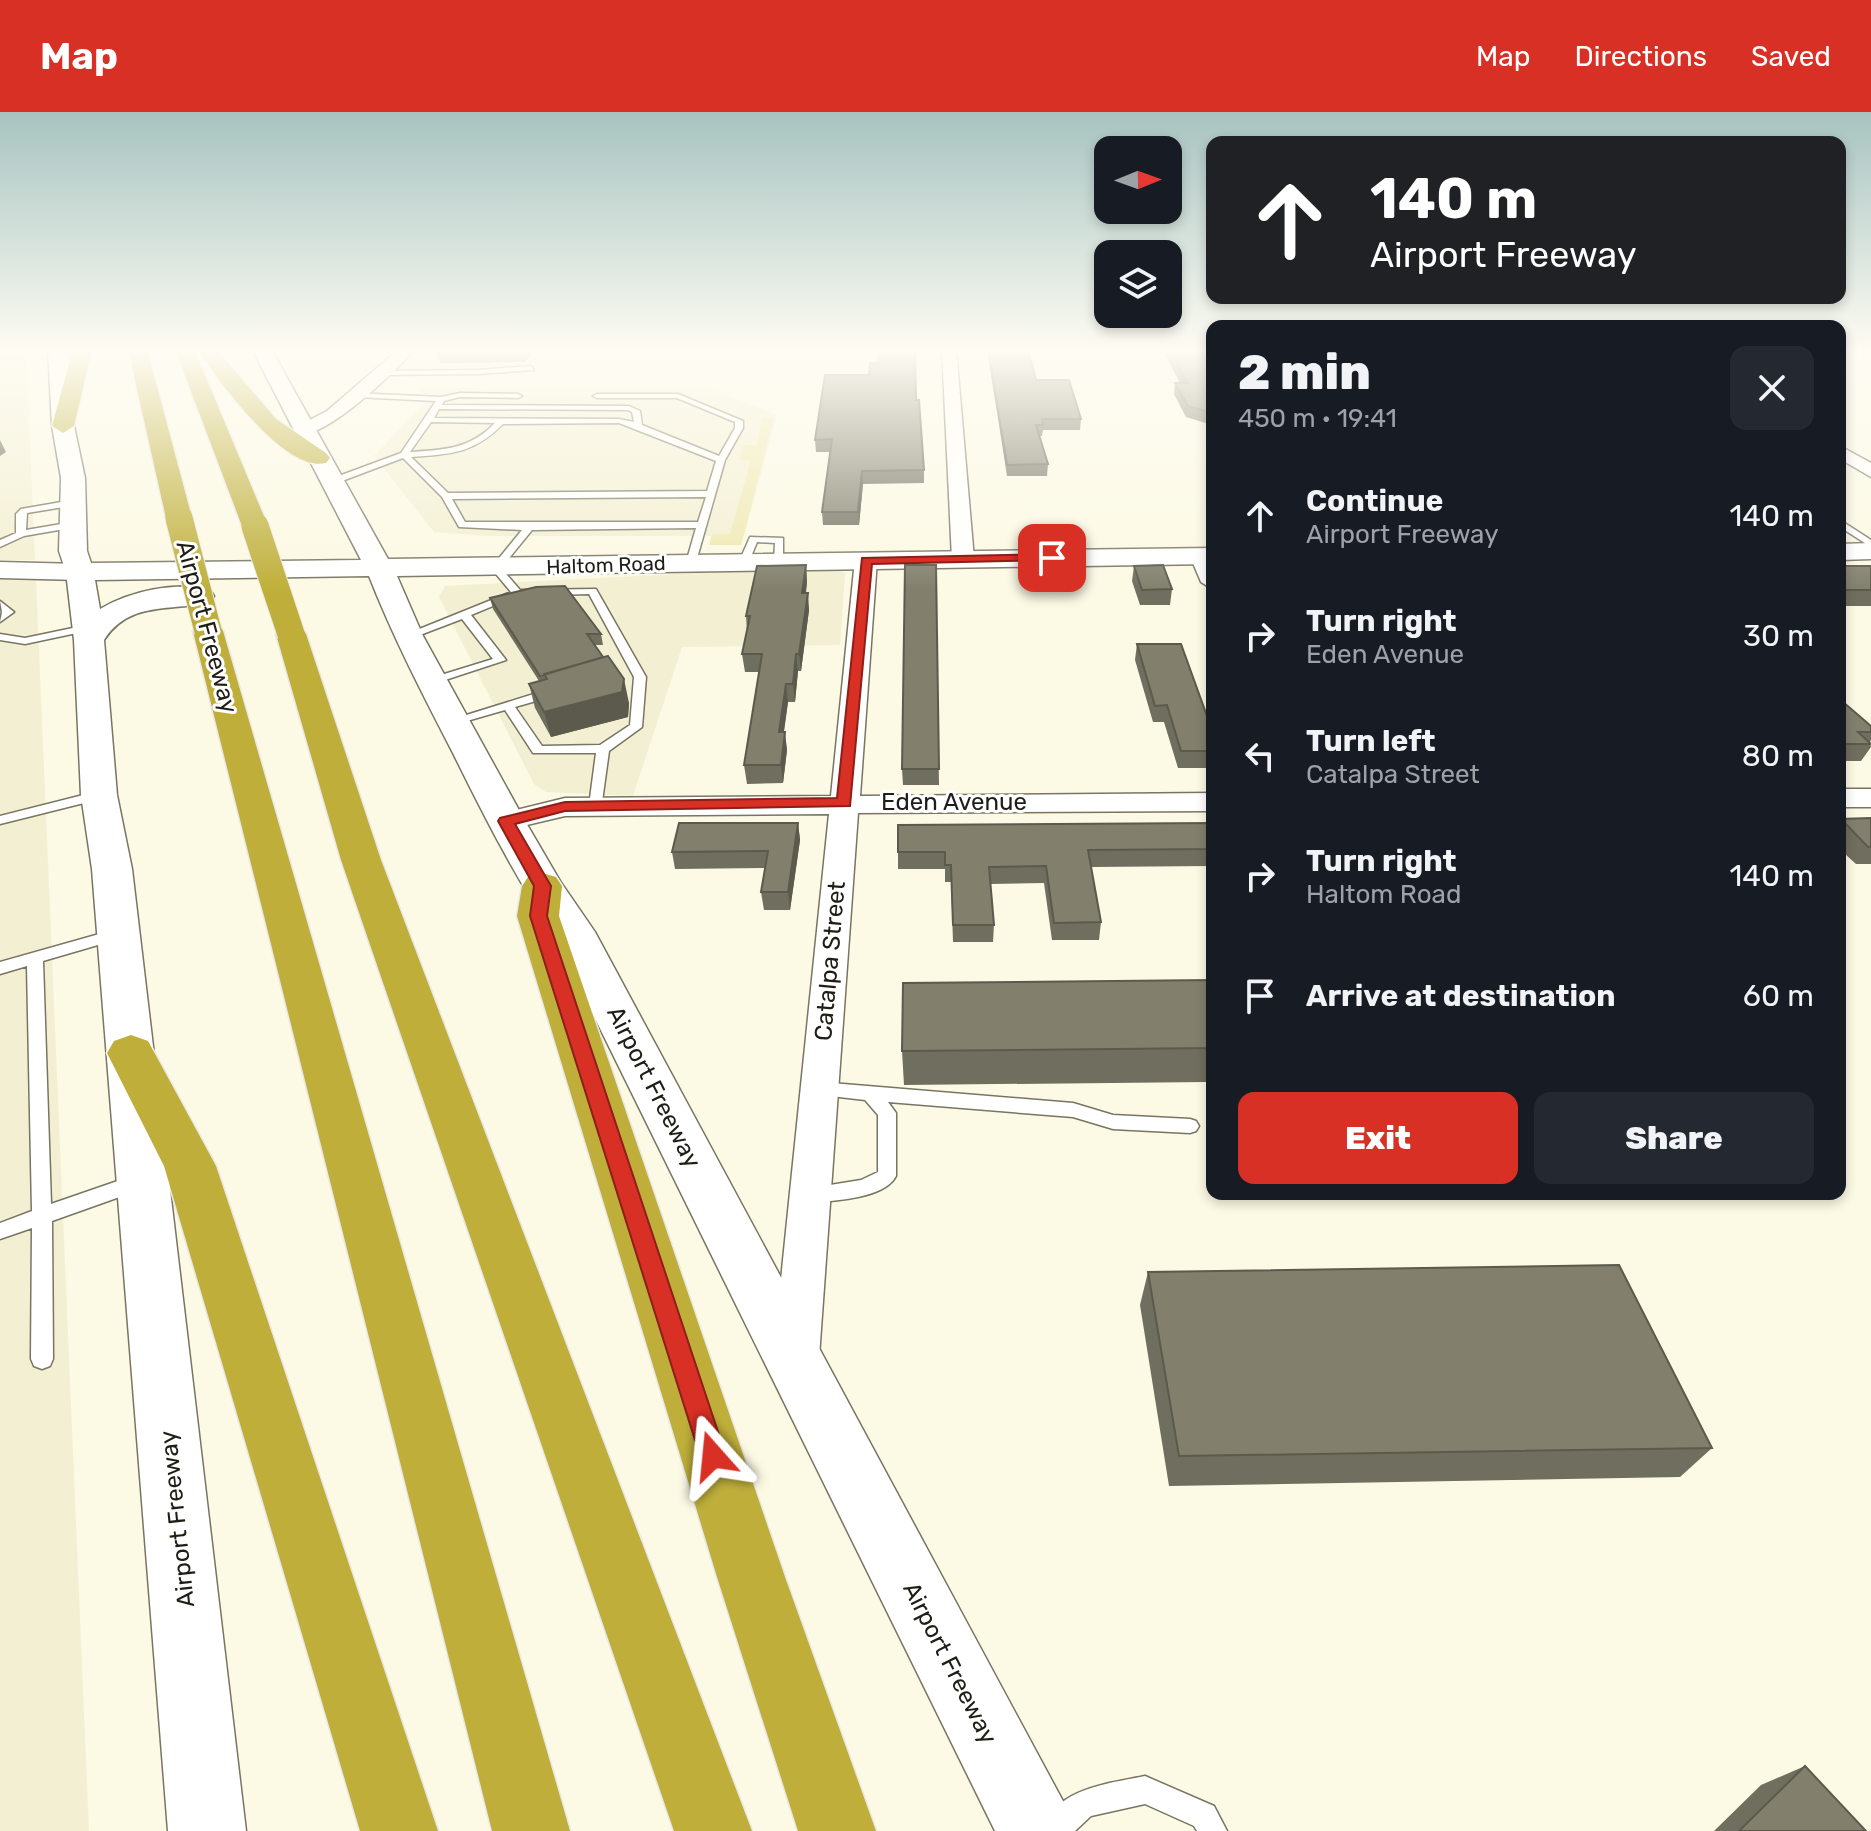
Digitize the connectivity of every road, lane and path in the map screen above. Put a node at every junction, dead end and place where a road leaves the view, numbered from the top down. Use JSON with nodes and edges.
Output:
{"nodes":[{"id":1,"x":64,"y":429,"type":"edge"},
{"id":2,"x":157,"y":429,"type":"edge"},
{"id":3,"x":216,"y":429,"type":"edge"},
{"id":4,"x":272,"y":429,"type":"edge"},
{"id":5,"x":296,"y":429,"type":"edge"},
{"id":6,"x":331,"y":429,"type":"edge"},
{"id":7,"x":422,"y":429,"type":"edge"},
{"id":8,"x":494,"y":429,"type":"edge"},
{"id":9,"x":646,"y":429,"type":"edge"},
{"id":10,"x":738,"y":429,"type":"edge"},
{"id":11,"x":954,"y":429,"type":"edge"},
{"id":12,"x":1860,"y":442,"type":"dead end"},
{"id":13,"x":1846,"y":446,"type":"edge"},
{"id":14,"x":1846,"y":452,"type":"edge"},
{"id":15,"x":404,"y":455,"type":"junction"},
{"id":16,"x":721,"y":460,"type":"junction"},
{"id":17,"x":1871,"y":471,"type":"edge"},
{"id":18,"x":324,"y":492,"type":"junction"},
{"id":19,"x":711,"y":494,"type":"junction"},
{"id":20,"x":446,"y":496,"type":"junction"},
{"id":21,"x":702,"y":525,"type":"junction"},
{"id":22,"x":85,"y":527,"type":"junction"},
{"id":23,"x":529,"y":527,"type":"junction"},
{"id":24,"x":1846,"y":527,"type":"edge"},
{"id":25,"x":21,"y":534,"type":"junction"},
{"id":26,"x":0,"y":544,"type":"edge"},
{"id":27,"x":1871,"y":544,"type":"edge"},
{"id":28,"x":1871,"y":551,"type":"edge"},
{"id":29,"x":1846,"y":552,"type":"edge"},
{"id":30,"x":1206,"y":556,"type":"edge"},
{"id":31,"x":963,"y":559,"type":"junction"},
{"id":32,"x":866,"y":560,"type":"junction"},
{"id":33,"x":691,"y":563,"type":"junction"},
{"id":34,"x":496,"y":568,"type":"junction"},
{"id":35,"x":0,"y":570,"type":"edge"},
{"id":36,"x":373,"y":586,"type":"junction"},
{"id":37,"x":517,"y":593,"type":"junction"},
{"id":38,"x":334,"y":596,"type":"dead end"},
{"id":39,"x":0,"y":604,"type":"edge"},
{"id":40,"x":464,"y":614,"type":"junction"},
{"id":41,"x":0,"y":619,"type":"edge"},
{"id":42,"x":88,"y":634,"type":"junction"},
{"id":43,"x":408,"y":636,"type":"junction"},
{"id":44,"x":0,"y":637,"type":"edge"},
{"id":45,"x":635,"y":667,"type":"junction"},
{"id":46,"x":621,"y":672,"type":"edge"},
{"id":47,"x":564,"y":688,"type":"edge"},
{"id":48,"x":442,"y":701,"type":"junction"},
{"id":49,"x":508,"y":705,"type":"junction"},
{"id":50,"x":603,"y":749,"type":"junction"},
{"id":51,"x":99,"y":795,"type":"junction"},
{"id":52,"x":1846,"y":798,"type":"edge"},
{"id":53,"x":1871,"y":798,"type":"edge"},
{"id":54,"x":1206,"y":802,"type":"edge"},
{"id":55,"x":844,"y":803,"type":"junction"},
{"id":56,"x":596,"y":806,"type":"junction"},
{"id":57,"x":0,"y":820,"type":"edge"},
{"id":58,"x":506,"y":821,"type":"junction"},
{"id":59,"x":542,"y":886,"type":"junction"},
{"id":60,"x":118,"y":933,"type":"junction"},
{"id":61,"x":35,"y":958,"type":"junction"},
{"id":62,"x":0,"y":968,"type":"edge"},
{"id":63,"x":131,"y":1053,"type":"junction"},
{"id":64,"x":819,"y":1089,"type":"junction"},
{"id":65,"x":870,"y":1094,"type":"junction"},
{"id":66,"x":1190,"y":1126,"type":"dead end"},
{"id":67,"x":144,"y":1180,"type":"junction"},
{"id":68,"x":810,"y":1195,"type":"junction"},
{"id":69,"x":42,"y":1216,"type":"junction"},
{"id":70,"x":0,"y":1231,"type":"edge"},
{"id":71,"x":42,"y":1359,"type":"dead end"},
{"id":72,"x":796,"y":1362,"type":"junction"},
{"id":73,"x":207,"y":1831,"type":"edge"},
{"id":74,"x":399,"y":1831,"type":"edge"},
{"id":75,"x":531,"y":1831,"type":"edge"},
{"id":76,"x":713,"y":1831,"type":"edge"},
{"id":77,"x":837,"y":1831,"type":"edge"},
{"id":78,"x":1036,"y":1831,"type":"edge"},
{"id":79,"x":1054,"y":1831,"type":"edge"},
{"id":80,"x":1213,"y":1831,"type":"edge"}],
"edges":[{"from":1,"to":22,"type":"main road","name":"Airport Freeway"},
{"from":2,"to":75,"type":"highway","name":"Airport Freeway","bridge":true},
{"from":3,"to":76,"type":"highway","bridge":true},
{"from":4,"to":18,"type":"highway"},
{"from":5,"to":18,"type":"main road","name":"Airport Freeway"},
{"from":6,"to":18,"type":"street"},
{"from":7,"to":15,"type":"lane"},
{"from":8,"to":15,"type":"lane"},
{"from":9,"to":16,"type":"lane"},
{"from":10,"to":16,"type":"lane"},
{"from":11,"to":31,"type":"street"},
{"from":12,"to":13,"type":"street"},
{"from":14,"to":17,"type":"street"},
{"from":15,"to":18,"type":"lane"},
{"from":15,"to":20,"type":"lane"},
{"from":16,"to":19,"type":"lane"},
{"from":18,"to":22,"type":"main road"},
{"from":18,"to":36,"type":"main road","name":"Airport Freeway"},
{"from":19,"to":20,"type":"lane"},
{"from":19,"to":21,"type":"lane"},
{"from":20,"to":23,"type":"lane"},
{"from":21,"to":23,"type":"lane"},
{"from":21,"to":33,"type":"lane"},
{"from":22,"to":25,"type":"lane"},
{"from":22,"to":25,"type":"lane"},
{"from":22,"to":35,"type":"street","name":"Haltom Road"},
{"from":22,"to":36,"type":"main road","name":"Haltom Road"},
{"from":22,"to":42,"type":"main road","name":"Airport Freeway"},
{"from":23,"to":34,"type":"lane"},
{"from":24,"to":27,"type":"lane"},
{"from":25,"to":26,"type":"lane"},
{"from":28,"to":29,"type":"main road"},
{"from":30,"to":31,"type":"main road","name":"Haltom Road"},
{"from":31,"to":32,"type":"main road","name":"Haltom Road"},
{"from":32,"to":33,"type":"main road","name":"Haltom Road"},
{"from":32,"to":55,"type":"street","name":"Catalpa Street"},
{"from":33,"to":34,"type":"main road","name":"Haltom Road"},
{"from":34,"to":36,"type":"main road","name":"Haltom Road"},
{"from":34,"to":37,"type":"lane"},
{"from":36,"to":43,"type":"main road","name":"Airport Freeway"},
{"from":37,"to":40,"type":"lane"},
{"from":37,"to":45,"type":"lane"},
{"from":38,"to":42,"type":"main road"},
{"from":39,"to":41,"type":"lane"},
{"from":40,"to":43,"type":"lane"},
{"from":40,"to":48,"type":"lane"},
{"from":42,"to":44,"type":"lane"},
{"from":42,"to":51,"type":"main road","name":"Airport Freeway"},
{"from":43,"to":48,"type":"main road","name":"Airport Freeway"},
{"from":45,"to":46,"type":"lane"},
{"from":45,"to":50,"type":"lane"},
{"from":47,"to":49,"type":"lane"},
{"from":48,"to":49,"type":"lane"},
{"from":48,"to":58,"type":"main road","name":"Airport Freeway"},
{"from":49,"to":50,"type":"lane"},
{"from":50,"to":56,"type":"lane"},
{"from":51,"to":57,"type":"lane"},
{"from":51,"to":60,"type":"main road","name":"Airport Freeway"},
{"from":52,"to":53,"type":"street"},
{"from":54,"to":55,"type":"street","name":"Eden Avenue"},
{"from":55,"to":56,"type":"street","name":"Eden Avenue"},
{"from":55,"to":64,"type":"street","name":"Catalpa Street"},
{"from":56,"to":58,"type":"street","name":"Eden Avenue"},
{"from":58,"to":59,"type":"main road","name":"Airport Freeway"},
{"from":59,"to":72,"type":"main road","name":"Airport Freeway"},
{"from":59,"to":77,"type":"highway"},
{"from":60,"to":61,"type":"lane"},
{"from":60,"to":63,"type":"main road","name":"Airport Freeway"},
{"from":61,"to":62,"type":"lane"},
{"from":61,"to":69,"type":"lane"},
{"from":63,"to":67,"type":"main road","name":"Airport Freeway"},
{"from":63,"to":74,"type":"highway"},
{"from":64,"to":65,"type":"lane"},
{"from":64,"to":68,"type":"street","name":"Catalpa Street"},
{"from":65,"to":66,"type":"lane"},
{"from":65,"to":68,"type":"lane"},
{"from":67,"to":69,"type":"lane"},
{"from":67,"to":73,"type":"main road","name":"Airport Freeway"},
{"from":68,"to":72,"type":"street","name":"Catalpa Street"},
{"from":69,"to":70,"type":"lane"},
{"from":69,"to":71,"type":"lane"},
{"from":72,"to":78,"type":"main road","name":"Airport Freeway"},
{"from":79,"to":80,"type":"lane"}]}
